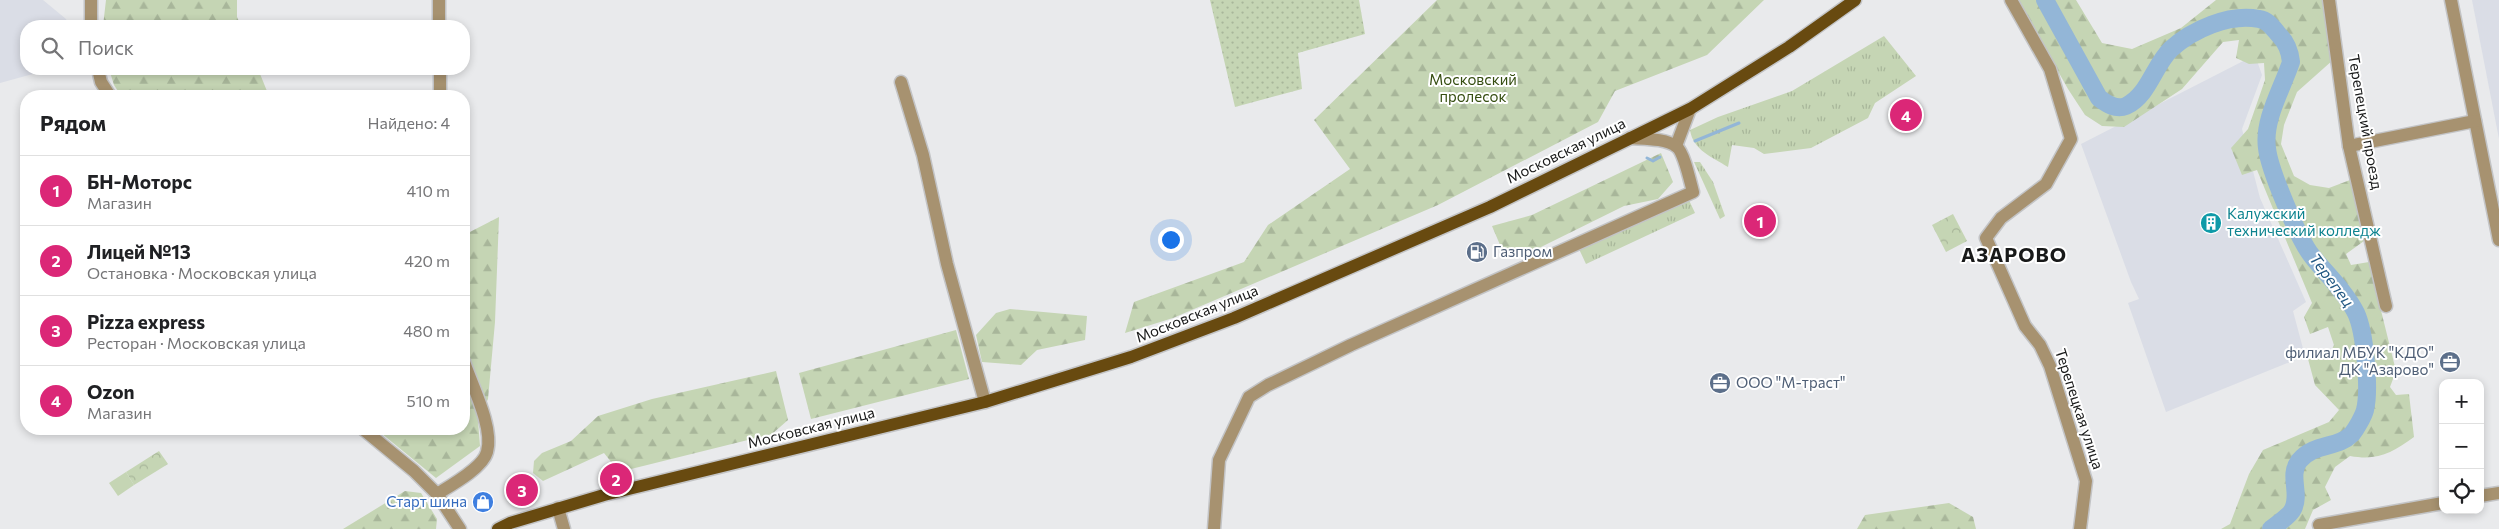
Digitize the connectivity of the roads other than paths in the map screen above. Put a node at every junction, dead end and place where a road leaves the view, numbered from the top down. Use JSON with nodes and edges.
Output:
{"nodes":[{"id":1,"x":91,"y":0,"type":"edge"},
{"id":2,"x":439,"y":0,"type":"edge"},
{"id":3,"x":1855,"y":0,"type":"edge"},
{"id":4,"x":2010,"y":0,"type":"edge"},
{"id":5,"x":2329,"y":0,"type":"edge"},
{"id":6,"x":2451,"y":0,"type":"edge"},
{"id":7,"x":91,"y":20,"type":"edge"},
{"id":8,"x":439,"y":20,"type":"edge"},
{"id":9,"x":99,"y":75,"type":"edge"},
{"id":10,"x":440,"y":75,"type":"edge"},
{"id":11,"x":901,"y":82,"type":"dead end"},
{"id":12,"x":106,"y":90,"type":"edge"},
{"id":13,"x":440,"y":90,"type":"edge"},
{"id":14,"x":1690,"y":109,"type":"junction"},
{"id":15,"x":2475,"y":121,"type":"junction"},
{"id":16,"x":1630,"y":138,"type":"junction"},
{"id":17,"x":1676,"y":146,"type":"junction"},
{"id":18,"x":2349,"y":146,"type":"junction"},
{"id":19,"x":2499,"y":240,"type":"edge"},
{"id":20,"x":2386,"y":306,"type":"dead end"},
{"id":21,"x":470,"y":378,"type":"edge"},
{"id":22,"x":985,"y":402,"type":"junction"},
{"id":23,"x":370,"y":435,"type":"edge"},
{"id":24,"x":2499,"y":493,"type":"edge"},
{"id":25,"x":437,"y":494,"type":"junction"},
{"id":26,"x":2484,"y":495,"type":"edge"},
{"id":27,"x":2439,"y":504,"type":"edge"},
{"id":28,"x":558,"y":508,"type":"junction"},
{"id":29,"x":2319,"y":525,"type":"dead end"},
{"id":30,"x":460,"y":529,"type":"edge"},
{"id":31,"x":498,"y":529,"type":"edge"},
{"id":32,"x":564,"y":529,"type":"edge"},
{"id":33,"x":1214,"y":529,"type":"edge"},
{"id":34,"x":2080,"y":529,"type":"edge"}],
"edges":[{"from":1,"to":7,"type":"street"},
{"from":2,"to":8,"type":"street"},
{"from":3,"to":14,"type":"main road","name":"Московская улица"},
{"from":4,"to":34,"type":"street","name":"Терепецкая улица"},
{"from":5,"to":18,"type":"street","name":"Терепецкий проезд"},
{"from":6,"to":15,"type":"street"},
{"from":9,"to":12,"type":"street"},
{"from":10,"to":13,"type":"street"},
{"from":11,"to":22,"type":"street"},
{"from":14,"to":16,"type":"main road","name":"Московская улица"},
{"from":14,"to":17,"type":"street"},
{"from":15,"to":18,"type":"street"},
{"from":15,"to":19,"type":"street"},
{"from":16,"to":17,"type":"street"},
{"from":16,"to":22,"type":"main road","name":"Московская улица"},
{"from":17,"to":33,"type":"street"},
{"from":18,"to":20,"type":"street","name":"Терепецкий проезд"},
{"from":21,"to":25,"type":"street"},
{"from":22,"to":28,"type":"main road","name":"Московская улица"},
{"from":23,"to":25,"type":"street"},
{"from":24,"to":26,"type":"street"},
{"from":25,"to":30,"type":"street"},
{"from":27,"to":29,"type":"street"},
{"from":28,"to":31,"type":"main road","name":"Московская улица"},
{"from":28,"to":32,"type":"street"}]}
